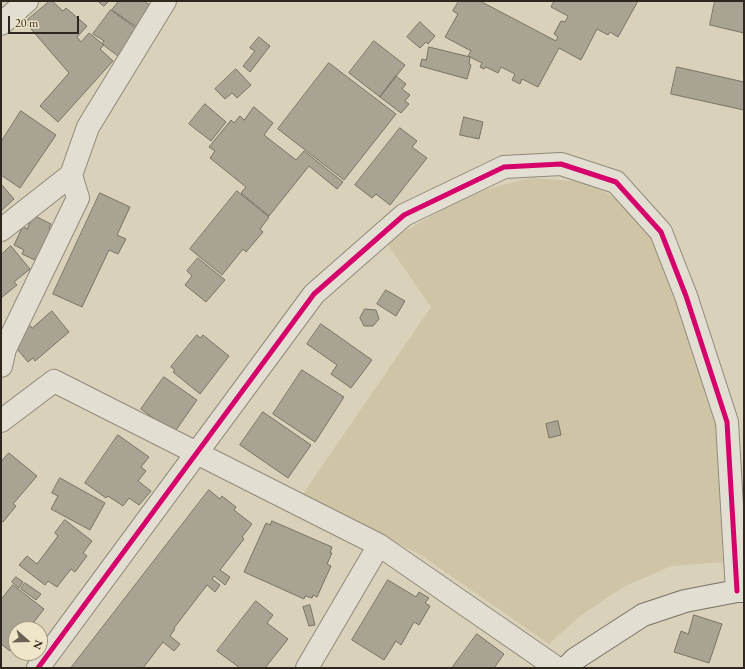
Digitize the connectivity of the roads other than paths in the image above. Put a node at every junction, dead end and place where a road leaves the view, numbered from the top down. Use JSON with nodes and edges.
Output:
{"nodes":[{"id":1,"x":27,"y":1,"type":"edge"},
{"id":2,"x":165,"y":1,"type":"edge"},
{"id":3,"x":1,"y":24,"type":"edge"},
{"id":4,"x":71,"y":175,"type":"junction"},
{"id":5,"x":1,"y":230,"type":"edge"},
{"id":6,"x":1,"y":366,"type":"edge"},
{"id":7,"x":1,"y":421,"type":"edge"},
{"id":8,"x":196,"y":454,"type":"junction"},
{"id":9,"x":379,"y":545,"type":"junction"},
{"id":10,"x":741,"y":591,"type":"edge"},
{"id":11,"x":38,"y":668,"type":"edge"},
{"id":12,"x":307,"y":668,"type":"edge"},
{"id":13,"x":557,"y":668,"type":"edge"},
{"id":14,"x":566,"y":668,"type":"edge"}],
"edges":[{"from":1,"to":3,"type":"street"},
{"from":2,"to":4,"type":"street"},
{"from":4,"to":5,"type":"street"},
{"from":4,"to":6,"type":"street"},
{"from":7,"to":8,"type":"street"},
{"from":8,"to":9,"type":"street"},
{"from":8,"to":10,"type":"street"},
{"from":8,"to":11,"type":"street"},
{"from":9,"to":12,"type":"street"},
{"from":9,"to":13,"type":"street"},
{"from":10,"to":14,"type":"street"}]}
